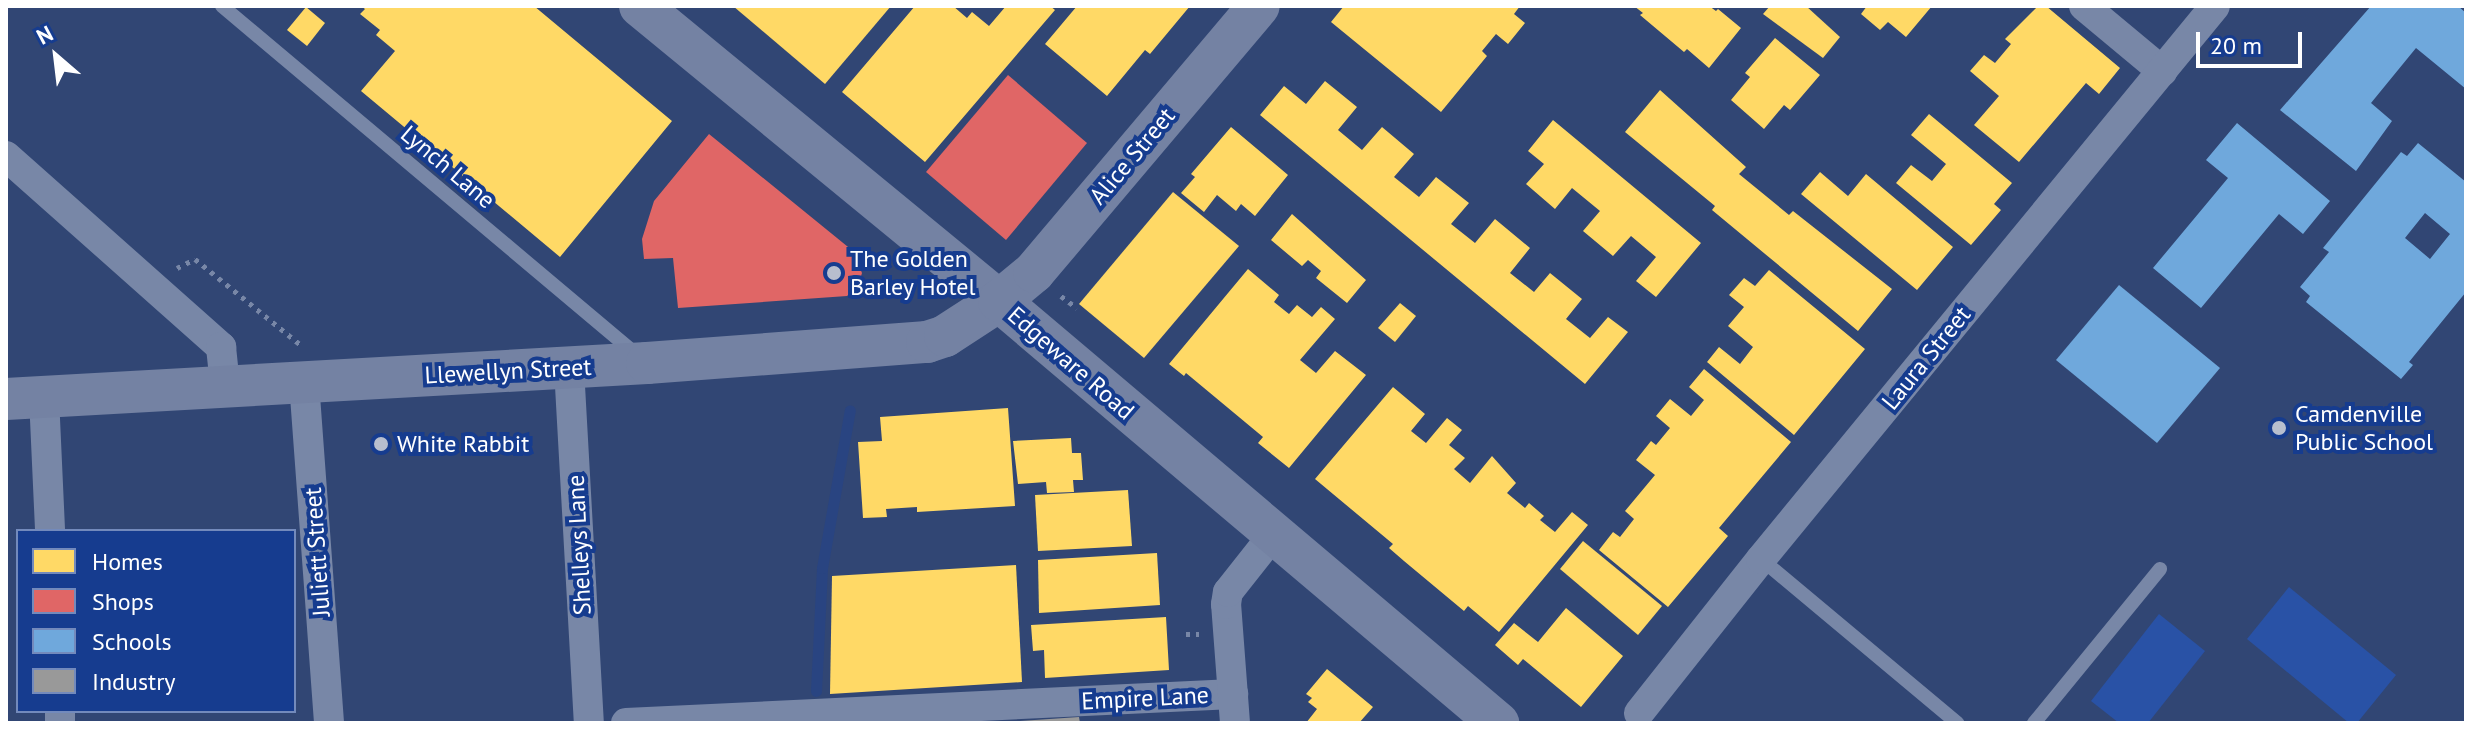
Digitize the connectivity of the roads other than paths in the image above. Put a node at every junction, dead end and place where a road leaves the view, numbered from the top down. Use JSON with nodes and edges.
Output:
{"nodes":[{"id":1,"x":222,"y":6,"type":"edge"},
{"id":2,"x":640,"y":6,"type":"edge"},
{"id":3,"x":1259,"y":6,"type":"edge"},
{"id":4,"x":2084,"y":6,"type":"edge"},
{"id":5,"x":2215,"y":6,"type":"edge"},
{"id":6,"x":2162,"y":71,"type":"junction"},
{"id":7,"x":6,"y":156,"type":"edge"},
{"id":8,"x":999,"y":301,"type":"junction"},
{"id":9,"x":303,"y":362,"type":"junction"},
{"id":10,"x":647,"y":363,"type":"junction"},
{"id":11,"x":569,"y":368,"type":"junction"},
{"id":12,"x":225,"y":386,"type":"junction"},
{"id":13,"x":25,"y":398,"type":"edge"},
{"id":14,"x":50,"y":529,"type":"edge"},
{"id":15,"x":1273,"y":535,"type":"junction"},
{"id":16,"x":1761,"y":559,"type":"junction"},
{"id":17,"x":2160,"y":569,"type":"dead end"},
{"id":18,"x":1234,"y":708,"type":"edge"},
{"id":19,"x":1639,"y":713,"type":"dead end"},
{"id":20,"x":329,"y":723,"type":"edge"},
{"id":21,"x":589,"y":723,"type":"edge"},
{"id":22,"x":626,"y":723,"type":"edge"},
{"id":23,"x":1498,"y":723,"type":"edge"},
{"id":24,"x":1957,"y":723,"type":"edge"},
{"id":25,"x":2034,"y":723,"type":"edge"}],
"edges":[{"from":1,"to":10,"type":"lane","name":"Lynch Lane"},
{"from":2,"to":8,"type":"street","name":"Edgeware Road"},
{"from":3,"to":8,"type":"street","name":"Alice Street"},
{"from":4,"to":6,"type":"street"},
{"from":5,"to":6,"type":"street","name":"Laura Street"},
{"from":6,"to":16,"type":"street","name":"Laura Street"},
{"from":7,"to":12,"type":"street"},
{"from":8,"to":10,"type":"street","name":"Llewellyn Street"},
{"from":8,"to":15,"type":"street","name":"Edgeware Road"},
{"from":9,"to":11,"type":"street","name":"Llewellyn Street"},
{"from":9,"to":12,"type":"street","name":"Llewellyn Street"},
{"from":9,"to":20,"type":"street","name":"Juliett Street"},
{"from":10,"to":11,"type":"street","name":"Llewellyn Street"},
{"from":11,"to":21,"type":"street","name":"Shelleys Lane"},
{"from":12,"to":13,"type":"street","name":"Llewellyn Street"},
{"from":13,"to":14,"type":"street"},
{"from":15,"to":18,"type":"street"},
{"from":15,"to":23,"type":"street","name":"Edgeware Road"},
{"from":16,"to":19,"type":"street","name":"Laura Street"},
{"from":16,"to":24,"type":"lane"},
{"from":17,"to":25,"type":"lane"},
{"from":18,"to":22,"type":"street","name":"Empire Lane"}]}
